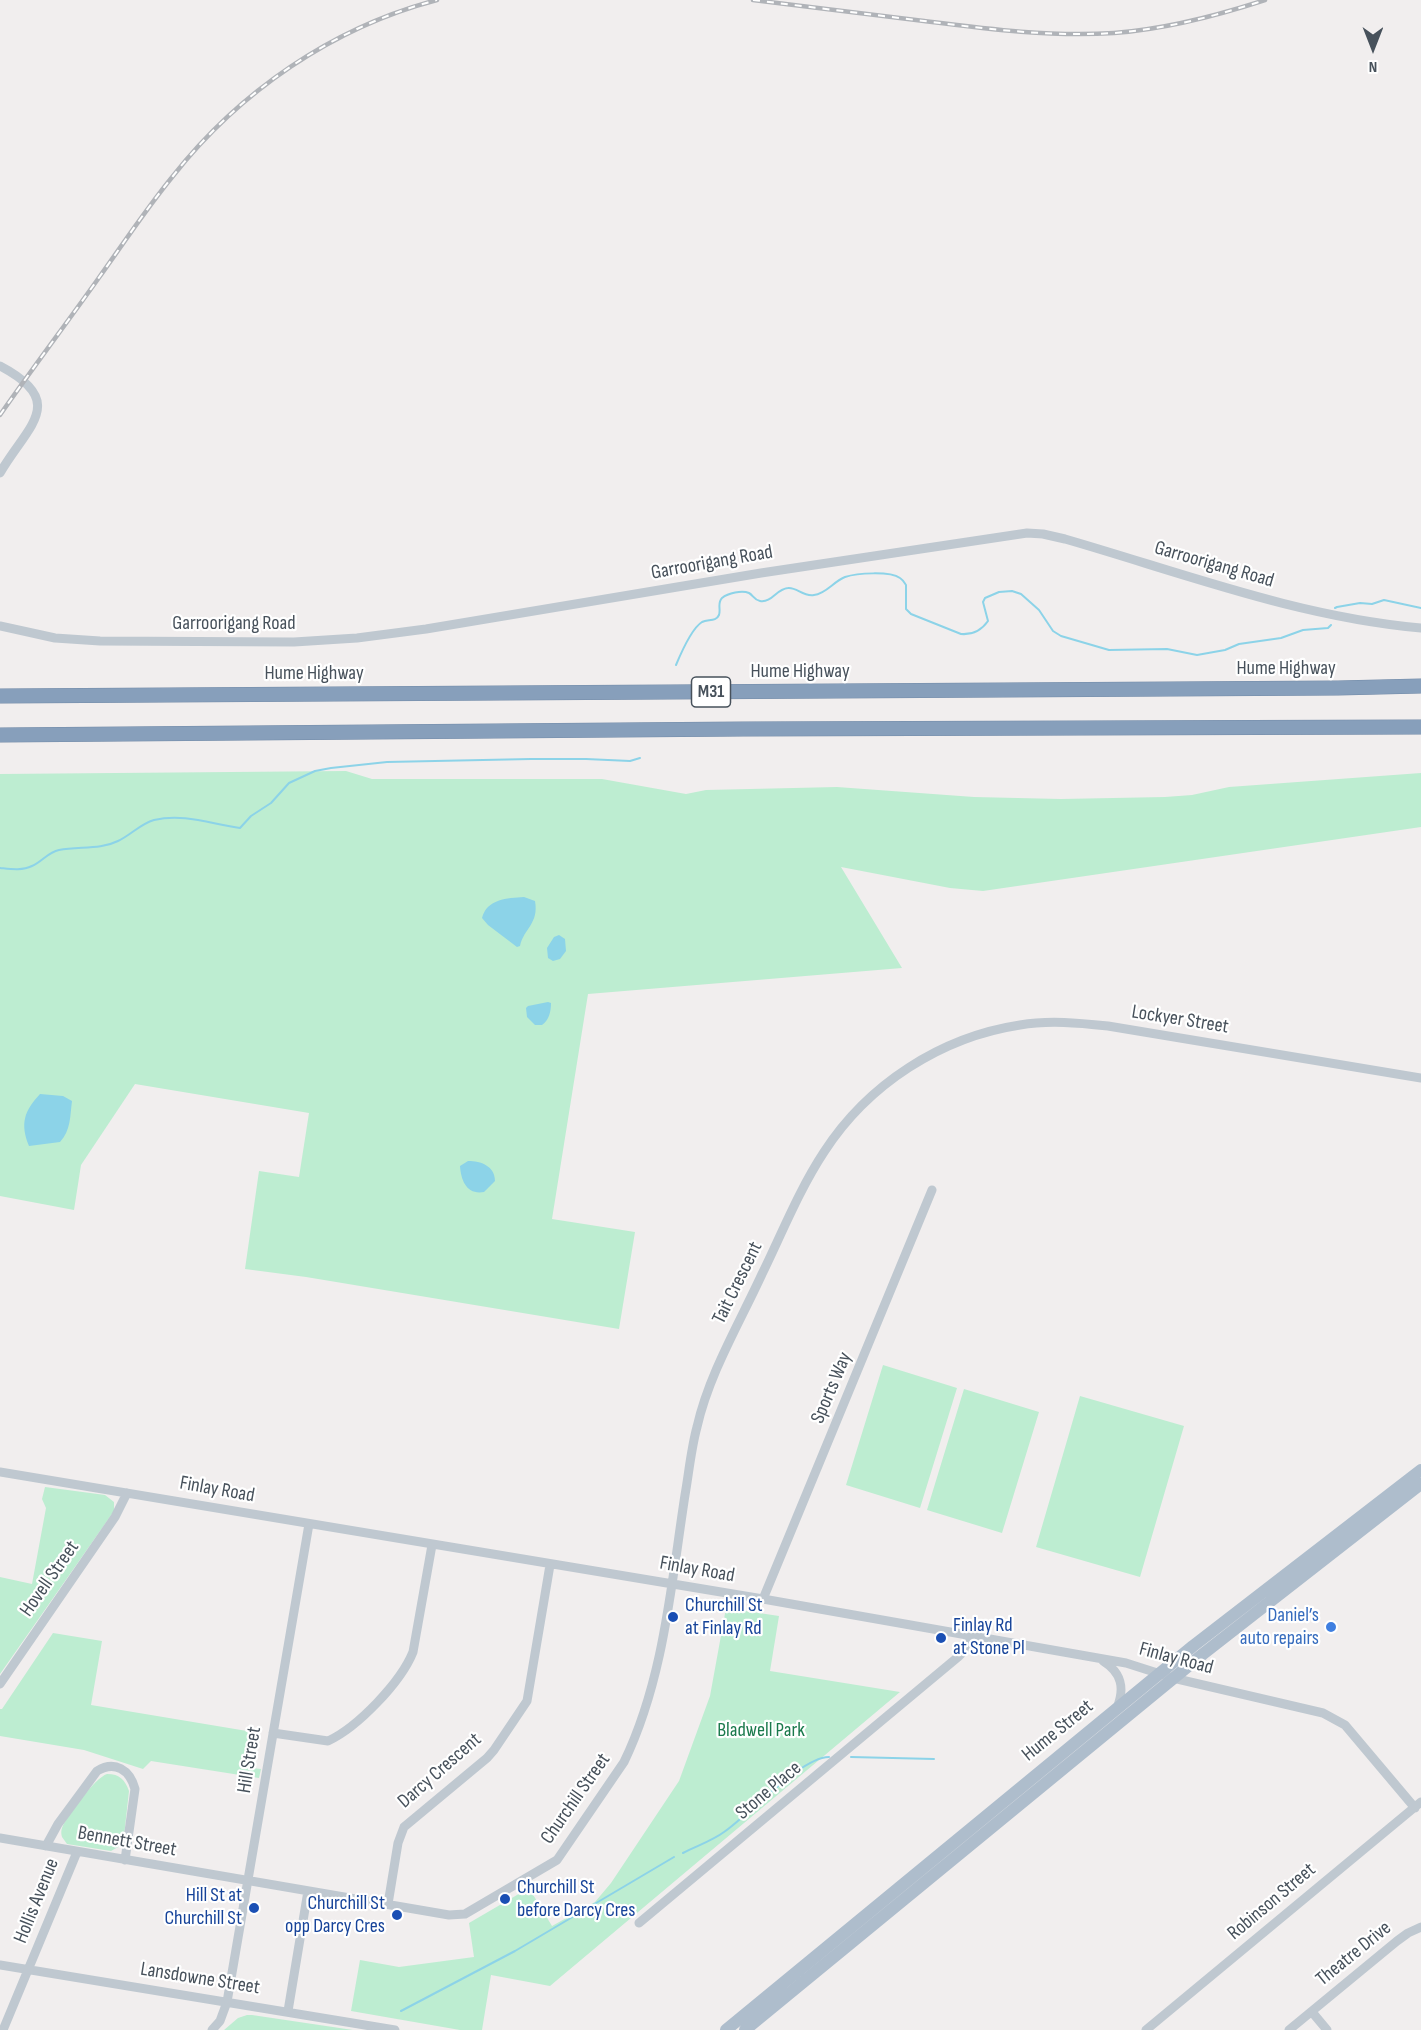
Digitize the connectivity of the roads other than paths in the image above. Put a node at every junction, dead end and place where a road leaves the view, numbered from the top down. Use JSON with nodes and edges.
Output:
{"nodes":[{"id":1,"x":0,"y":366,"type":"edge"},
{"id":2,"x":0,"y":473,"type":"edge"},
{"id":3,"x":0,"y":626,"type":"edge"},
{"id":4,"x":1421,"y":628,"type":"edge"},
{"id":5,"x":1421,"y":686,"type":"edge"},
{"id":6,"x":0,"y":696,"type":"edge"},
{"id":7,"x":1421,"y":727,"type":"edge"},
{"id":8,"x":0,"y":735,"type":"edge"},
{"id":9,"x":935,"y":1052,"type":"joint"},
{"id":10,"x":1421,"y":1078,"type":"edge"},
{"id":11,"x":932,"y":1190,"type":"dead end"},
{"id":12,"x":1421,"y":1470,"type":"edge"},
{"id":13,"x":0,"y":1472,"type":"edge"},
{"id":14,"x":1421,"y":1484,"type":"edge"},
{"id":15,"x":127,"y":1493,"type":"junction"},
{"id":16,"x":309,"y":1524,"type":"junction"},
{"id":17,"x":432,"y":1545,"type":"junction"},
{"id":18,"x":550,"y":1565,"type":"junction"},
{"id":19,"x":671,"y":1584,"type":"junction"},
{"id":20,"x":763,"y":1599,"type":"junction"},
{"id":21,"x":969,"y":1635,"type":"junction"},
{"id":22,"x":1095,"y":1657,"type":"junction"},
{"id":23,"x":1159,"y":1674,"type":"junction"},
{"id":24,"x":1173,"y":1678,"type":"junction"},
{"id":25,"x":0,"y":1684,"type":"edge"},
{"id":26,"x":1116,"y":1710,"type":"junction"},
{"id":27,"x":273,"y":1733,"type":"junction"},
{"id":28,"x":1418,"y":1805,"type":"edge"},
{"id":29,"x":0,"y":1838,"type":"edge"},
{"id":30,"x":46,"y":1846,"type":"junction"},
{"id":31,"x":77,"y":1852,"type":"junction"},
{"id":32,"x":125,"y":1860,"type":"junction"},
{"id":33,"x":248,"y":1880,"type":"junction"},
{"id":34,"x":308,"y":1891,"type":"junction"},
{"id":35,"x":388,"y":1904,"type":"junction"},
{"id":36,"x":639,"y":1923,"type":"dead end"},
{"id":37,"x":1421,"y":1927,"type":"edge"},
{"id":38,"x":0,"y":1965,"type":"edge"},
{"id":39,"x":28,"y":1970,"type":"junction"},
{"id":40,"x":227,"y":2002,"type":"junction"},
{"id":41,"x":288,"y":2011,"type":"junction"},
{"id":42,"x":1312,"y":2012,"type":"junction"},
{"id":43,"x":3,"y":2030,"type":"edge"},
{"id":44,"x":212,"y":2030,"type":"edge"},
{"id":45,"x":395,"y":2030,"type":"edge"},
{"id":46,"x":726,"y":2030,"type":"edge"},
{"id":47,"x":745,"y":2030,"type":"edge"},
{"id":48,"x":1146,"y":2030,"type":"edge"},
{"id":49,"x":1289,"y":2030,"type":"edge"},
{"id":50,"x":1327,"y":2030,"type":"edge"}],
"edges":[{"from":1,"to":2,"type":"street"},
{"from":3,"to":4,"type":"street","name":"Garroorigang Road"},
{"from":5,"to":6,"type":"highway","name":"Hume Highway","number":"M31"},
{"from":7,"to":8,"type":"highway","number":"M31"},
{"from":9,"to":10,"type":"street","name":"Lockyer Street"},
{"from":9,"to":19,"type":"street","name":"Tait Crescent"},
{"from":11,"to":20,"type":"street","name":"Sports Way"},
{"from":12,"to":23,"type":"main road","name":"Hume Street"},
{"from":13,"to":15,"type":"street","name":"Finlay Road"},
{"from":14,"to":24,"type":"main road","name":"Hume Street"},
{"from":15,"to":16,"type":"street","name":"Finlay Road"},
{"from":15,"to":25,"type":"street","name":"Hovell Street"},
{"from":16,"to":17,"type":"street","name":"Finlay Road"},
{"from":16,"to":27,"type":"street","name":"Hill Street"},
{"from":17,"to":18,"type":"street","name":"Finlay Road"},
{"from":17,"to":27,"type":"street"},
{"from":18,"to":19,"type":"street","name":"Finlay Road"},
{"from":18,"to":35,"type":"street","name":"Darcy Crescent"},
{"from":19,"to":20,"type":"street","name":"Finlay Road"},
{"from":19,"to":35,"type":"street","name":"Churchill Street"},
{"from":20,"to":21,"type":"street","name":"Finlay Road"},
{"from":21,"to":22,"type":"street","name":"Finlay Road"},
{"from":21,"to":36,"type":"street","name":"Stone Place"},
{"from":22,"to":23,"type":"street","name":"Finlay Road"},
{"from":22,"to":26,"type":"street"},
{"from":23,"to":24,"type":"street","name":"Finlay Road"},
{"from":23,"to":26,"type":"main road","name":"Hume Street"},
{"from":24,"to":28,"type":"street","name":"Finlay Road"},
{"from":24,"to":47,"type":"main road","name":"Hume Street"},
{"from":26,"to":46,"type":"main road","name":"Hume Street"},
{"from":27,"to":33,"type":"street","name":"Hill Street"},
{"from":28,"to":48,"type":"street","name":"Robinson Street"},
{"from":29,"to":30,"type":"street","name":"Bennett Street"},
{"from":30,"to":31,"type":"street","name":"Bennett Street"},
{"from":30,"to":32,"type":"street"},
{"from":31,"to":32,"type":"street","name":"Bennett Street"},
{"from":31,"to":39,"type":"street","name":"Hollis Avenue"},
{"from":32,"to":33,"type":"street","name":"Bennett Street"},
{"from":33,"to":34,"type":"street","name":"Churchill Street"},
{"from":33,"to":40,"type":"street","name":"Hill Street"},
{"from":34,"to":35,"type":"street","name":"Churchill Street"},
{"from":34,"to":41,"type":"street"},
{"from":37,"to":42,"type":"street","name":"Theatre Drive"},
{"from":38,"to":39,"type":"street","name":"Lansdowne Street"},
{"from":39,"to":40,"type":"street","name":"Lansdowne Street"},
{"from":39,"to":43,"type":"street","name":"Hollis Avenue"},
{"from":40,"to":41,"type":"street","name":"Lansdowne Street"},
{"from":40,"to":44,"type":"street","name":"Hill Street"},
{"from":41,"to":45,"type":"street","name":"Lansdowne Street"},
{"from":42,"to":49,"type":"street","name":"Theatre Drive"},
{"from":42,"to":50,"type":"street","name":"Theatre Drive"}]}
